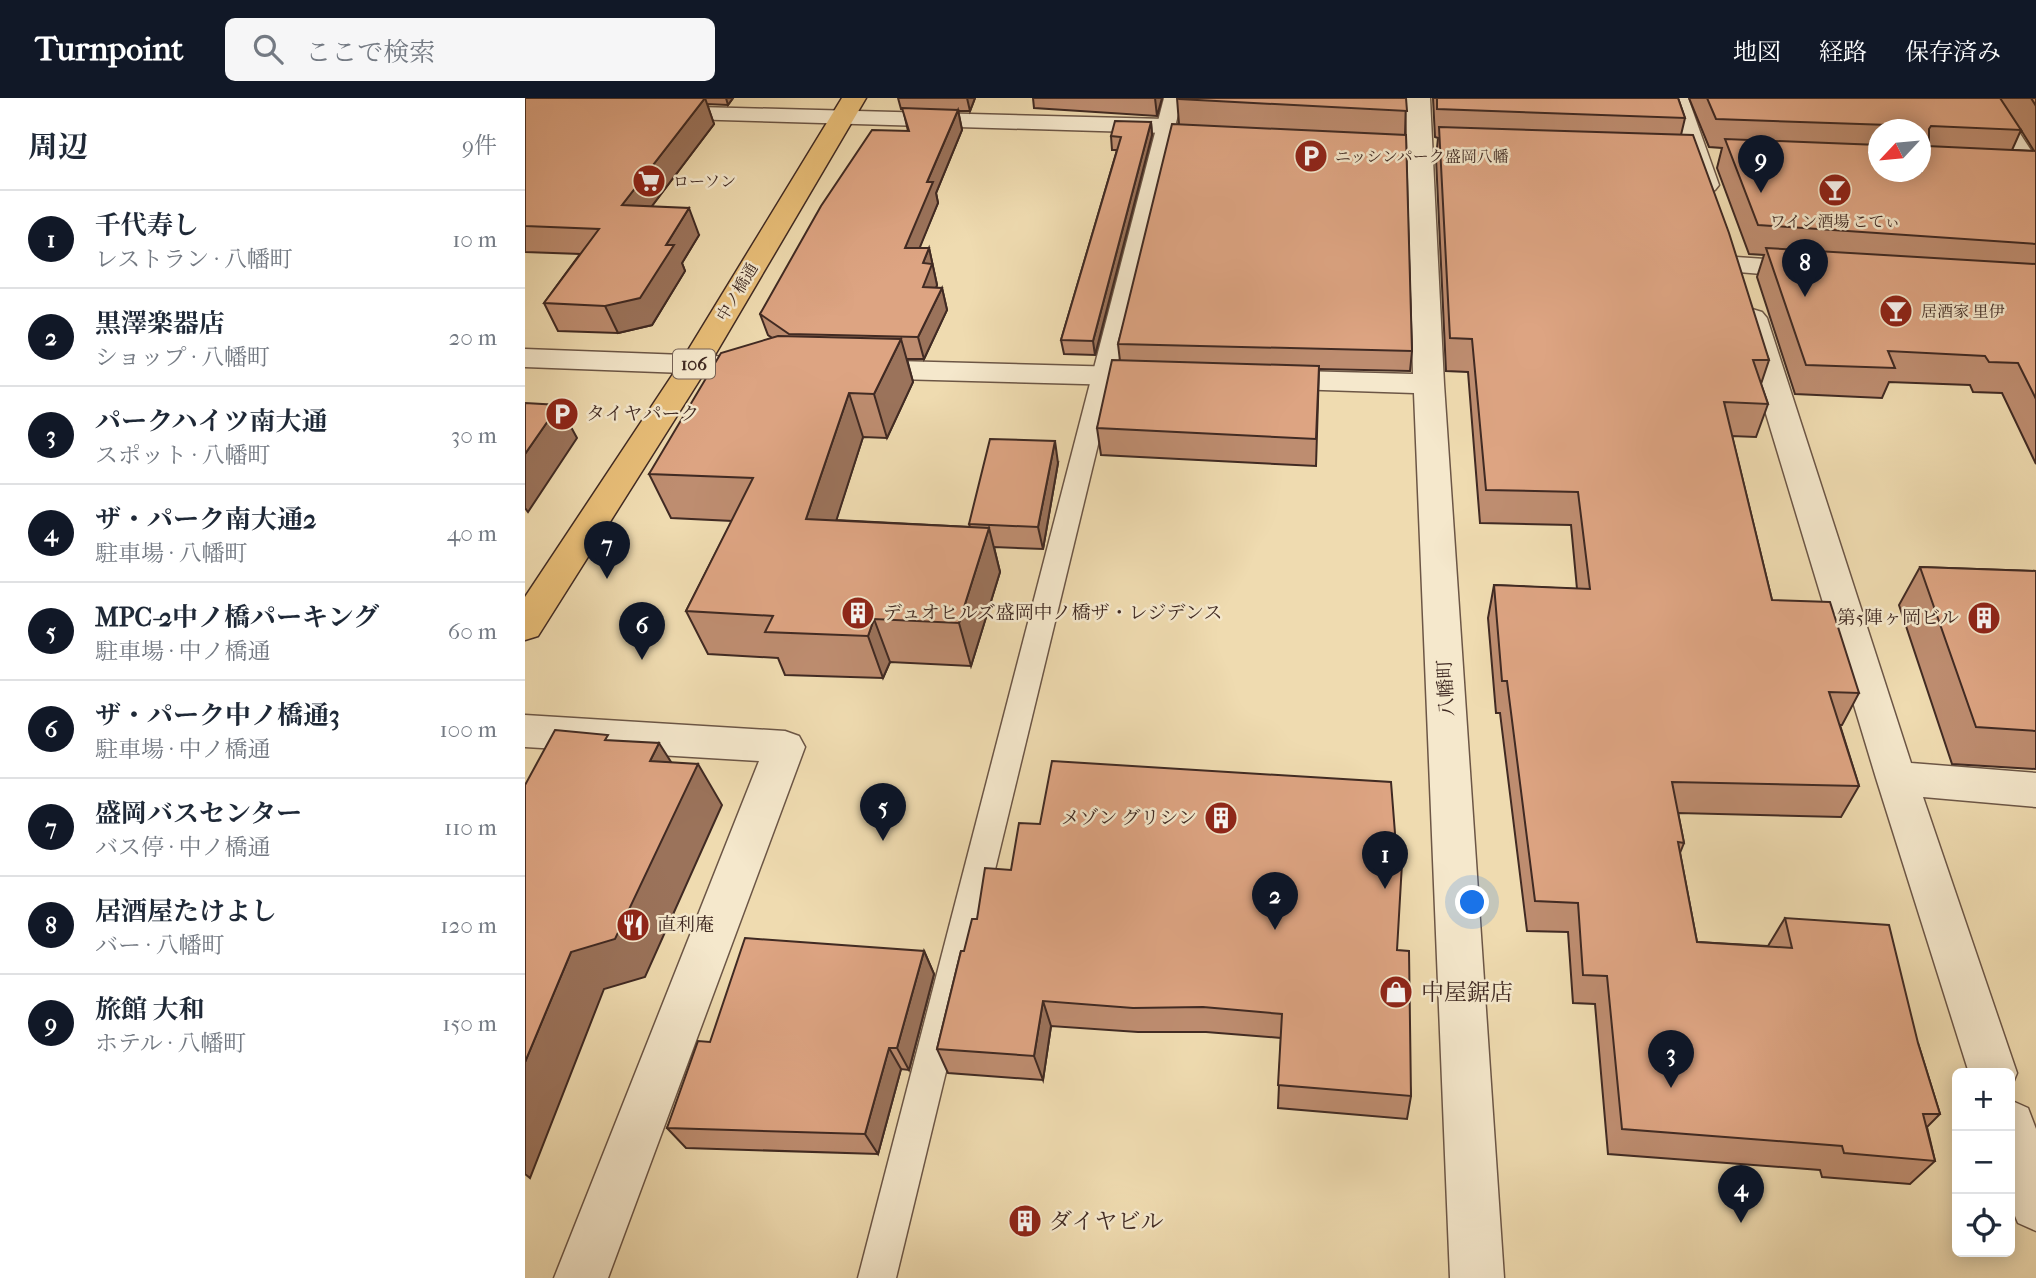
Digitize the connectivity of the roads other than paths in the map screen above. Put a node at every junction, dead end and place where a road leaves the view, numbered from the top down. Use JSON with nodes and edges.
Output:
{"nodes":[{"id":1,"x":1173,"y":98,"type":"edge"},
{"id":2,"x":1418,"y":98,"type":"edge"},
{"id":3,"x":1676,"y":98,"type":"edge"},
{"id":4,"x":1985,"y":98,"type":"edge"},
{"id":5,"x":848,"y":108,"type":"edge"},
{"id":6,"x":632,"y":113,"type":"edge"},
{"id":7,"x":1171,"y":132,"type":"junction"},
{"id":8,"x":2003,"y":169,"type":"edge"},
{"id":9,"x":2033,"y":170,"type":"edge"},
{"id":10,"x":1735,"y":265,"type":"junction"},
{"id":11,"x":1831,"y":271,"type":"edge"},
{"id":12,"x":525,"y":358,"type":"edge"},
{"id":13,"x":694,"y":365,"type":"junction"},
{"id":14,"x":791,"y":368,"type":"edge"},
{"id":15,"x":832,"y":369,"type":"edge"},
{"id":16,"x":1103,"y":375,"type":"junction"},
{"id":17,"x":1185,"y":377,"type":"edge"},
{"id":18,"x":1239,"y":379,"type":"edge"},
{"id":19,"x":1429,"y":384,"type":"junction"},
{"id":20,"x":525,"y":626,"type":"edge"},
{"id":21,"x":525,"y":731,"type":"edge"},
{"id":22,"x":1896,"y":778,"type":"junction"},
{"id":23,"x":2036,"y":790,"type":"edge"},
{"id":24,"x":1991,"y":1068,"type":"edge"},
{"id":25,"x":2012,"y":1131,"type":"edge"},
{"id":26,"x":2036,"y":1205,"type":"edge"},
{"id":27,"x":581,"y":1278,"type":"edge"},
{"id":28,"x":877,"y":1278,"type":"edge"},
{"id":29,"x":1477,"y":1278,"type":"edge"}],
"edges":[{"from":1,"to":7,"type":"lane"},
{"from":2,"to":19,"type":"street","name":"八幡町"},
{"from":3,"to":10,"type":"street"},
{"from":4,"to":9,"type":"street"},
{"from":5,"to":6,"type":"street"},
{"from":5,"to":7,"type":"street"},
{"from":5,"to":13,"type":"highway","name":"中ノ橋通","number":"106"},
{"from":7,"to":16,"type":"lane"},
{"from":8,"to":9,"type":"street"},
{"from":10,"to":11,"type":"street"},
{"from":10,"to":22,"type":"street"},
{"from":12,"to":13,"type":"street"},
{"from":13,"to":14,"type":"street"},
{"from":13,"to":20,"type":"highway","name":"中ノ橋通","number":"106"},
{"from":15,"to":16,"type":"street"},
{"from":16,"to":17,"type":"street"},
{"from":16,"to":28,"type":"lane"},
{"from":18,"to":19,"type":"street"},
{"from":19,"to":29,"type":"street","name":"八幡町"},
{"from":21,"to":27,"type":"street"},
{"from":22,"to":23,"type":"street"},
{"from":22,"to":24,"type":"street"},
{"from":25,"to":26,"type":"street"}]}
